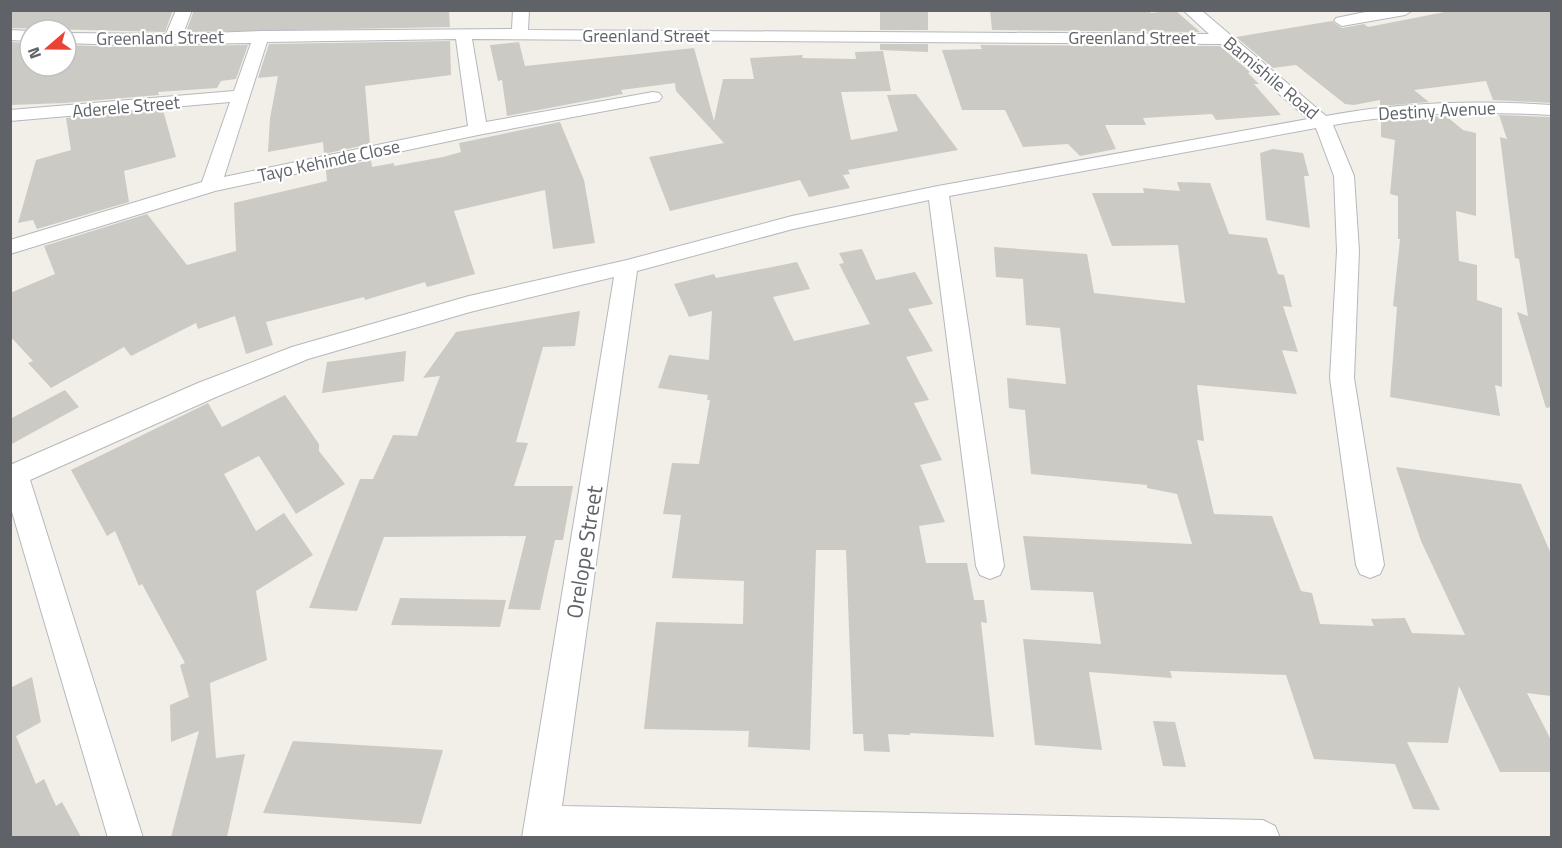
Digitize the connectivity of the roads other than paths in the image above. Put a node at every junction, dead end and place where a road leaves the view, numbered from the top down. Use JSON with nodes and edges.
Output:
{"nodes":[{"id":1,"x":184,"y":10,"type":"edge"},
{"id":2,"x":520,"y":10,"type":"edge"},
{"id":3,"x":1191,"y":10,"type":"edge"},
{"id":4,"x":1405,"y":10,"type":"edge"},
{"id":5,"x":1342,"y":21,"type":"dead end"},
{"id":6,"x":463,"y":33,"type":"junction"},
{"id":7,"x":520,"y":35,"type":"junction"},
{"id":8,"x":261,"y":36,"type":"junction"},
{"id":9,"x":78,"y":38,"type":"edge"},
{"id":10,"x":173,"y":38,"type":"junction"},
{"id":11,"x":1226,"y":39,"type":"junction"},
{"id":12,"x":241,"y":96,"type":"junction"},
{"id":13,"x":652,"y":97,"type":"dead end"},
{"id":14,"x":1551,"y":110,"type":"edge"},
{"id":15,"x":10,"y":116,"type":"edge"},
{"id":16,"x":1323,"y":122,"type":"junction"},
{"id":17,"x":478,"y":129,"type":"junction"},
{"id":18,"x":210,"y":186,"type":"junction"},
{"id":19,"x":938,"y":192,"type":"junction"},
{"id":20,"x":10,"y":247,"type":"edge"},
{"id":21,"x":627,"y":267,"type":"junction"},
{"id":22,"x":13,"y":476,"type":"edge"},
{"id":23,"x":1370,"y":565,"type":"dead end"},
{"id":24,"x":990,"y":566,"type":"dead end"},
{"id":25,"x":541,"y":830,"type":"edge"},
{"id":26,"x":126,"y":837,"type":"edge"},
{"id":27,"x":1263,"y":837,"type":"edge"}],
"edges":[{"from":1,"to":10,"type":"street"},
{"from":2,"to":7,"type":"street"},
{"from":3,"to":11,"type":"street","name":"Bamishile Road"},
{"from":4,"to":5,"type":"street"},
{"from":6,"to":7,"type":"street","name":"Greenland Street"},
{"from":6,"to":8,"type":"street","name":"Greenland Street"},
{"from":6,"to":17,"type":"street"},
{"from":7,"to":11,"type":"street","name":"Greenland Street"},
{"from":8,"to":10,"type":"street","name":"Greenland Street"},
{"from":8,"to":12,"type":"street"},
{"from":9,"to":10,"type":"street","name":"Greenland Street"},
{"from":11,"to":16,"type":"street","name":"Bamishile Road"},
{"from":12,"to":15,"type":"street","name":"Aderele Street"},
{"from":12,"to":18,"type":"street"},
{"from":13,"to":17,"type":"street","name":"Tayo Kehinde Close"},
{"from":14,"to":16,"type":"street","name":"Destiny Avenue"},
{"from":16,"to":19,"type":"street","name":"Destiny Avenue"},
{"from":16,"to":23,"type":"street"},
{"from":17,"to":18,"type":"street","name":"Tayo Kehinde Close"},
{"from":18,"to":20,"type":"street","name":"Tayo Kehinde Close"},
{"from":19,"to":21,"type":"street","name":"Destiny Avenue"},
{"from":19,"to":24,"type":"street"},
{"from":21,"to":22,"type":"street","name":"Destiny Avenue"},
{"from":21,"to":25,"type":"street","name":"Orelope Street"},
{"from":22,"to":26,"type":"street"},
{"from":25,"to":27,"type":"street"}]}
